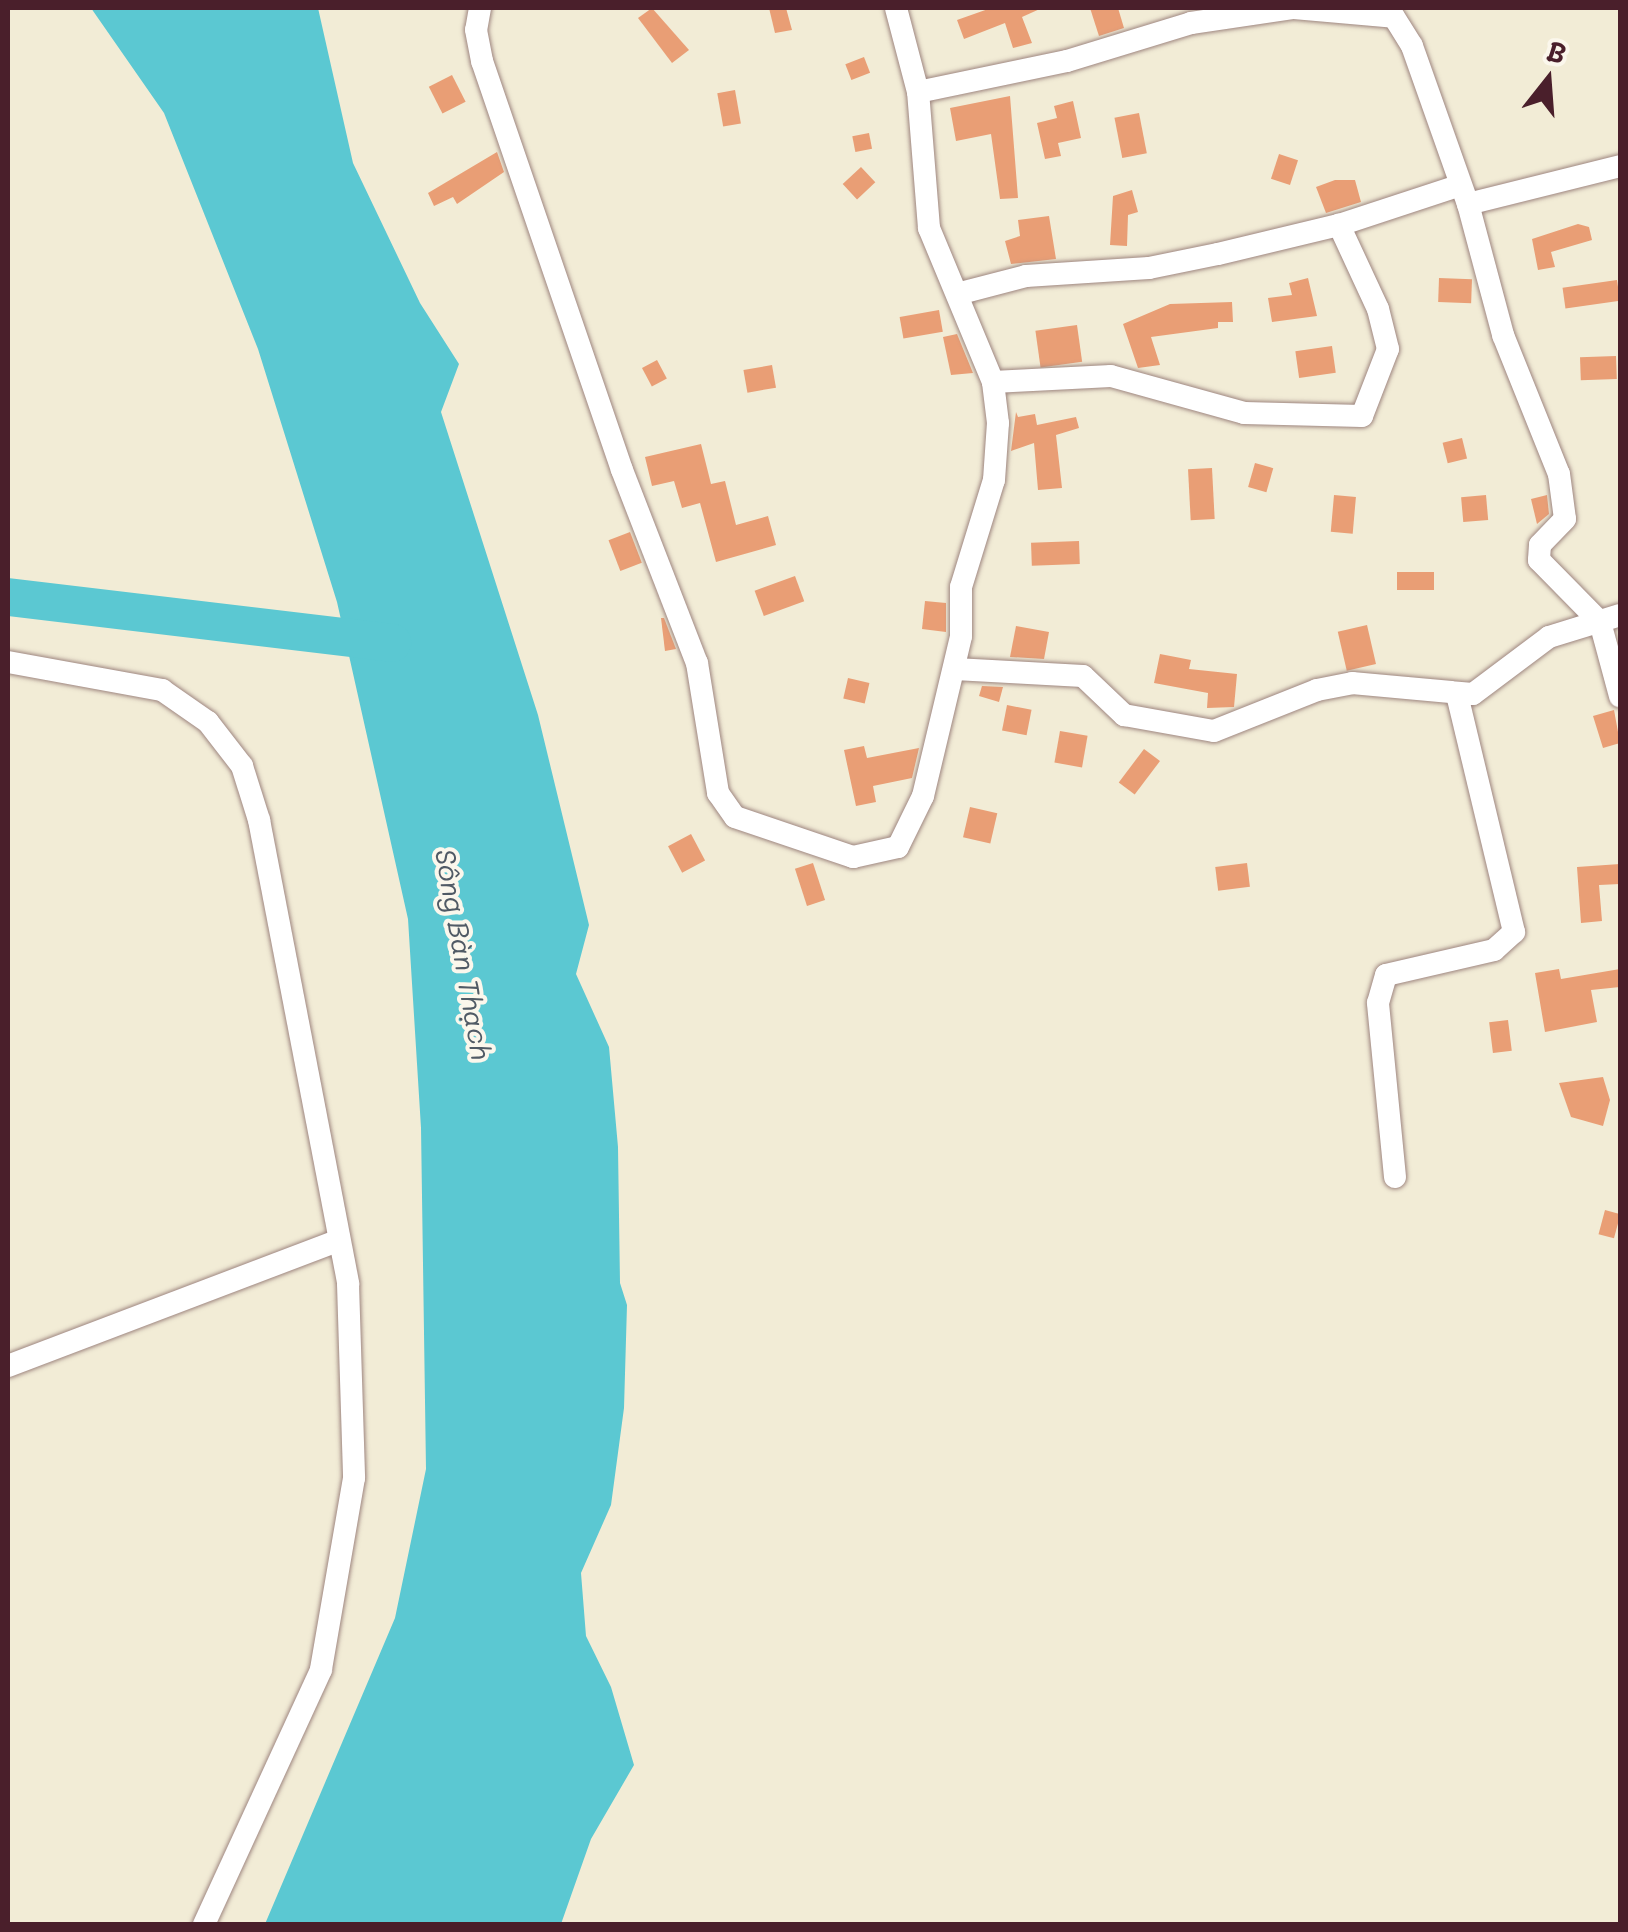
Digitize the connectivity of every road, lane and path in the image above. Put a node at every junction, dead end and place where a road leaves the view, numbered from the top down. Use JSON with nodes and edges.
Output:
{"nodes":[{"id":1,"x":480,"y":8,"type":"edge"},
{"id":2,"x":896,"y":8,"type":"edge"},
{"id":3,"x":1294,"y":8,"type":"edge"},
{"id":4,"x":918,"y":92,"type":"junction"},
{"id":5,"x":1620,"y":166,"type":"edge"},
{"id":6,"x":1465,"y":195,"type":"junction"},
{"id":7,"x":1340,"y":225,"type":"junction"},
{"id":8,"x":957,"y":294,"type":"junction"},
{"id":9,"x":992,"y":382,"type":"junction"},
{"id":10,"x":1610,"y":618,"type":"edge"},
{"id":11,"x":8,"y":662,"type":"edge"},
{"id":12,"x":955,"y":669,"type":"junction"},
{"id":13,"x":1620,"y":696,"type":"edge"},
{"id":14,"x":1458,"y":698,"type":"junction"},
{"id":15,"x":1396,"y":1177,"type":"dead end"},
{"id":16,"x":339,"y":1240,"type":"junction"},
{"id":17,"x":8,"y":1366,"type":"edge"},
{"id":18,"x":204,"y":1924,"type":"edge"}],
"edges":[{"from":1,"to":12,"type":"street"},
{"from":2,"to":4,"type":"street"},
{"from":3,"to":4,"type":"street"},
{"from":3,"to":6,"type":"street"},
{"from":4,"to":8,"type":"street"},
{"from":5,"to":6,"type":"street"},
{"from":6,"to":7,"type":"street"},
{"from":6,"to":10,"type":"street"},
{"from":7,"to":8,"type":"street"},
{"from":7,"to":9,"type":"street"},
{"from":8,"to":9,"type":"street"},
{"from":9,"to":12,"type":"street"},
{"from":10,"to":13,"type":"street"},
{"from":10,"to":14,"type":"street"},
{"from":11,"to":16,"type":"street"},
{"from":12,"to":14,"type":"street"},
{"from":14,"to":15,"type":"street"},
{"from":16,"to":17,"type":"street"},
{"from":16,"to":18,"type":"street"}]}
